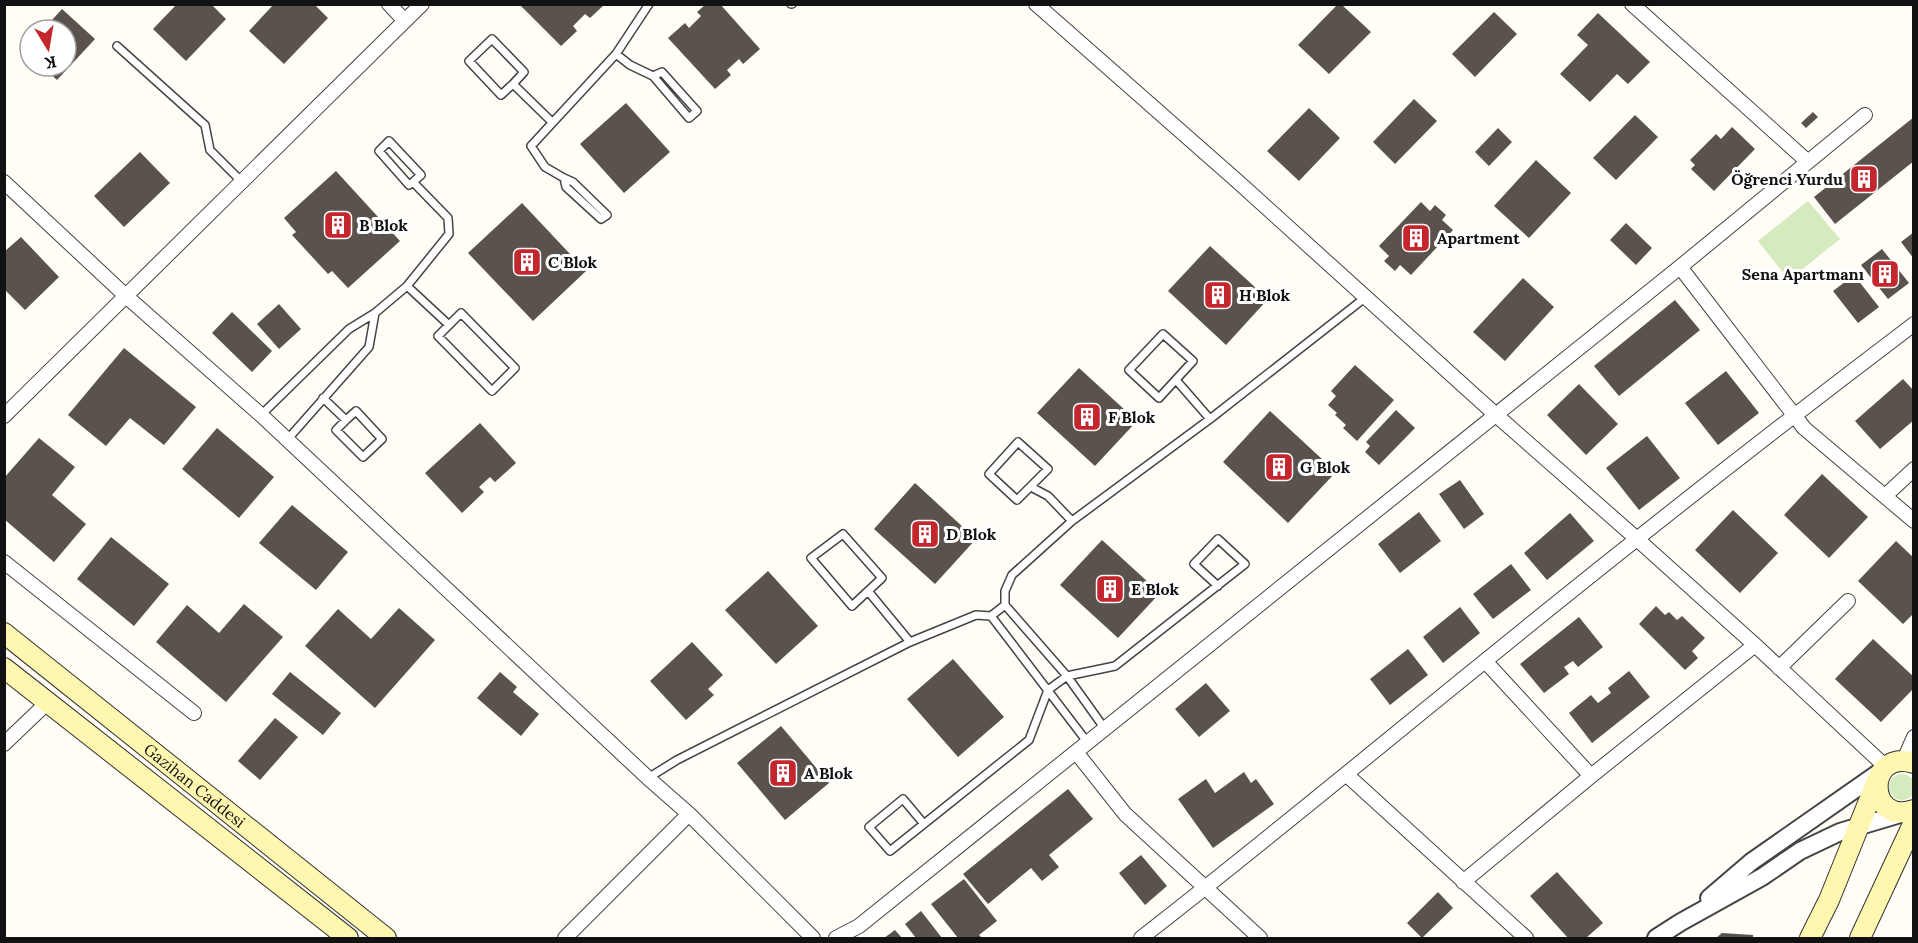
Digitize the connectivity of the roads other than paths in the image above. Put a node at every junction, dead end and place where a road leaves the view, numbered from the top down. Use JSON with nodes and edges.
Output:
{"nodes":[{"id":1,"x":389,"y":4,"type":"edge"},
{"id":2,"x":422,"y":4,"type":"edge"},
{"id":3,"x":649,"y":4,"type":"edge"},
{"id":4,"x":1036,"y":4,"type":"edge"},
{"id":5,"x":1632,"y":4,"type":"edge"},
{"id":6,"x":405,"y":21,"type":"junction"},
{"id":7,"x":117,"y":46,"type":"dead end"},
{"id":8,"x":616,"y":54,"type":"junction"},
{"id":9,"x":653,"y":76,"type":"junction"},
{"id":10,"x":513,"y":84,"type":"junction"},
{"id":11,"x":1865,"y":115,"type":"dead end"},
{"id":12,"x":552,"y":122,"type":"junction"},
{"id":13,"x":1807,"y":161,"type":"junction"},
{"id":14,"x":564,"y":178,"type":"junction"},
{"id":15,"x":4,"y":182,"type":"edge"},
{"id":16,"x":413,"y":182,"type":"junction"},
{"id":17,"x":243,"y":183,"type":"junction"},
{"id":18,"x":1680,"y":267,"type":"junction"},
{"id":19,"x":407,"y":286,"type":"junction"},
{"id":20,"x":127,"y":297,"type":"junction"},
{"id":21,"x":1366,"y":297,"type":"junction"},
{"id":22,"x":375,"y":313,"type":"junction"},
{"id":23,"x":1914,"y":324,"type":"edge"},
{"id":24,"x":449,"y":325,"type":"junction"},
{"id":25,"x":1176,"y":380,"type":"junction"},
{"id":26,"x":323,"y":398,"type":"junction"},
{"id":27,"x":261,"y":415,"type":"junction"},
{"id":28,"x":1496,"y":415,"type":"junction"},
{"id":29,"x":1794,"y":415,"type":"junction"},
{"id":30,"x":4,"y":416,"type":"edge"},
{"id":31,"x":1210,"y":419,"type":"junction"},
{"id":32,"x":346,"y":420,"type":"junction"},
{"id":33,"x":287,"y":440,"type":"junction"},
{"id":34,"x":1914,"y":469,"type":"edge"},
{"id":35,"x":1031,"y":488,"type":"junction"},
{"id":36,"x":1885,"y":496,"type":"junction"},
{"id":37,"x":1072,"y":521,"type":"junction"},
{"id":38,"x":1914,"y":521,"type":"edge"},
{"id":39,"x":1637,"y":539,"type":"junction"},
{"id":40,"x":4,"y":562,"type":"edge"},
{"id":41,"x":1218,"y":586,"type":"junction"},
{"id":42,"x":868,"y":591,"type":"junction"},
{"id":43,"x":1848,"y":601,"type":"dead end"},
{"id":44,"x":1005,"y":605,"type":"junction"},
{"id":45,"x":991,"y":616,"type":"junction"},
{"id":46,"x":4,"y":633,"type":"edge"},
{"id":47,"x":910,"y":642,"type":"junction"},
{"id":48,"x":1755,"y":645,"type":"junction"},
{"id":49,"x":1485,"y":661,"type":"junction"},
{"id":50,"x":4,"y":668,"type":"edge"},
{"id":51,"x":1779,"y":668,"type":"junction"},
{"id":52,"x":1067,"y":676,"type":"junction"},
{"id":53,"x":1048,"y":690,"type":"junction"},
{"id":54,"x":48,"y":702,"type":"junction"},
{"id":55,"x":194,"y":713,"type":"dead end"},
{"id":56,"x":1105,"y":729,"type":"junction"},
{"id":57,"x":1088,"y":743,"type":"junction"},
{"id":58,"x":4,"y":744,"type":"edge"},
{"id":59,"x":1912,"y":751,"type":"edge"},
{"id":60,"x":1076,"y":752,"type":"junction"},
{"id":61,"x":1884,"y":771,"type":"junction"},
{"id":62,"x":1347,"y":775,"type":"junction"},
{"id":63,"x":1592,"y":776,"type":"junction"},
{"id":64,"x":648,"y":777,"type":"junction"},
{"id":65,"x":689,"y":814,"type":"junction"},
{"id":66,"x":1911,"y":815,"type":"edge"},
{"id":67,"x":924,"y":824,"type":"junction"},
{"id":68,"x":1858,"y":827,"type":"junction"},
{"id":69,"x":1463,"y":882,"type":"junction"},
{"id":70,"x":1205,"y":889,"type":"junction"},
{"id":71,"x":1681,"y":922,"type":"junction"},
{"id":72,"x":348,"y":939,"type":"edge"},
{"id":73,"x":386,"y":939,"type":"edge"},
{"id":74,"x":565,"y":939,"type":"edge"},
{"id":75,"x":813,"y":939,"type":"edge"},
{"id":76,"x":836,"y":939,"type":"edge"},
{"id":77,"x":1141,"y":939,"type":"edge"},
{"id":78,"x":1260,"y":939,"type":"edge"},
{"id":79,"x":1526,"y":939,"type":"edge"},
{"id":80,"x":1656,"y":939,"type":"edge"},
{"id":81,"x":1810,"y":939,"type":"edge"},
{"id":82,"x":1860,"y":939,"type":"edge"}],
"edges":[{"from":1,"to":6,"type":"street"},
{"from":2,"to":6,"type":"street"},
{"from":3,"to":8,"type":"lane"},
{"from":4,"to":21,"type":"street"},
{"from":5,"to":13,"type":"street"},
{"from":6,"to":17,"type":"street"},
{"from":7,"to":17,"type":"lane"},
{"from":8,"to":9,"type":"lane"},
{"from":8,"to":12,"type":"lane"},
{"from":9,"to":9,"type":"lane"},
{"from":10,"to":10,"type":"lane"},
{"from":10,"to":12,"type":"lane"},
{"from":11,"to":13,"type":"street"},
{"from":12,"to":14,"type":"lane"},
{"from":13,"to":18,"type":"street"},
{"from":14,"to":14,"type":"lane"},
{"from":15,"to":20,"type":"street"},
{"from":16,"to":16,"type":"lane"},
{"from":16,"to":19,"type":"lane"},
{"from":17,"to":20,"type":"street"},
{"from":18,"to":28,"type":"street"},
{"from":18,"to":29,"type":"street"},
{"from":19,"to":22,"type":"lane"},
{"from":19,"to":24,"type":"lane"},
{"from":20,"to":27,"type":"street"},
{"from":20,"to":30,"type":"street"},
{"from":21,"to":28,"type":"street"},
{"from":21,"to":31,"type":"lane"},
{"from":22,"to":26,"type":"lane"},
{"from":22,"to":27,"type":"lane"},
{"from":23,"to":29,"type":"street"},
{"from":24,"to":24,"type":"lane"},
{"from":25,"to":25,"type":"lane"},
{"from":25,"to":31,"type":"lane"},
{"from":26,"to":32,"type":"lane"},
{"from":26,"to":33,"type":"lane"},
{"from":27,"to":33,"type":"street"},
{"from":28,"to":39,"type":"street"},
{"from":28,"to":56,"type":"street"},
{"from":29,"to":36,"type":"street"},
{"from":29,"to":39,"type":"street"},
{"from":31,"to":37,"type":"lane"},
{"from":32,"to":32,"type":"lane"},
{"from":33,"to":64,"type":"street"},
{"from":34,"to":36,"type":"street"},
{"from":35,"to":35,"type":"lane"},
{"from":35,"to":37,"type":"lane"},
{"from":36,"to":38,"type":"street"},
{"from":37,"to":44,"type":"lane"},
{"from":39,"to":48,"type":"street"},
{"from":39,"to":49,"type":"street"},
{"from":40,"to":55,"type":"street"},
{"from":41,"to":41,"type":"lane"},
{"from":41,"to":52,"type":"lane"},
{"from":42,"to":42,"type":"lane"},
{"from":42,"to":47,"type":"lane"},
{"from":43,"to":51,"type":"street"},
{"from":44,"to":45,"type":"lane"},
{"from":44,"to":52,"type":"lane"},
{"from":45,"to":47,"type":"lane"},
{"from":45,"to":53,"type":"lane"},
{"from":46,"to":73,"type":"main road","name":"Gazihan Caddesi"},
{"from":47,"to":64,"type":"lane"},
{"from":48,"to":51,"type":"street"},
{"from":48,"to":63,"type":"street"},
{"from":49,"to":62,"type":"street"},
{"from":49,"to":63,"type":"street"},
{"from":50,"to":54,"type":"main road","name":"Gazihan Caddesi"},
{"from":51,"to":61,"type":"street"},
{"from":52,"to":53,"type":"lane"},
{"from":52,"to":56,"type":"lane"},
{"from":53,"to":57,"type":"lane"},
{"from":53,"to":67,"type":"lane"},
{"from":54,"to":58,"type":"street"},
{"from":54,"to":72,"type":"main road","name":"Gazihan Caddesi"},
{"from":56,"to":57,"type":"street"},
{"from":57,"to":60,"type":"street"},
{"from":59,"to":61,"type":"main road"},
{"from":60,"to":70,"type":"street"},
{"from":60,"to":76,"type":"street"},
{"from":61,"to":66,"type":"main road"},
{"from":61,"to":68,"type":"main road"},
{"from":61,"to":71,"type":"street"},
{"from":62,"to":69,"type":"street"},
{"from":62,"to":70,"type":"street"},
{"from":63,"to":69,"type":"street"},
{"from":64,"to":65,"type":"street"},
{"from":65,"to":74,"type":"street"},
{"from":65,"to":75,"type":"street"},
{"from":66,"to":68,"type":"street"},
{"from":66,"to":82,"type":"main road"},
{"from":67,"to":67,"type":"lane"},
{"from":68,"to":71,"type":"street"},
{"from":68,"to":81,"type":"main road"},
{"from":69,"to":79,"type":"street"},
{"from":70,"to":77,"type":"street"},
{"from":70,"to":78,"type":"street"},
{"from":71,"to":80,"type":"street"}]}
